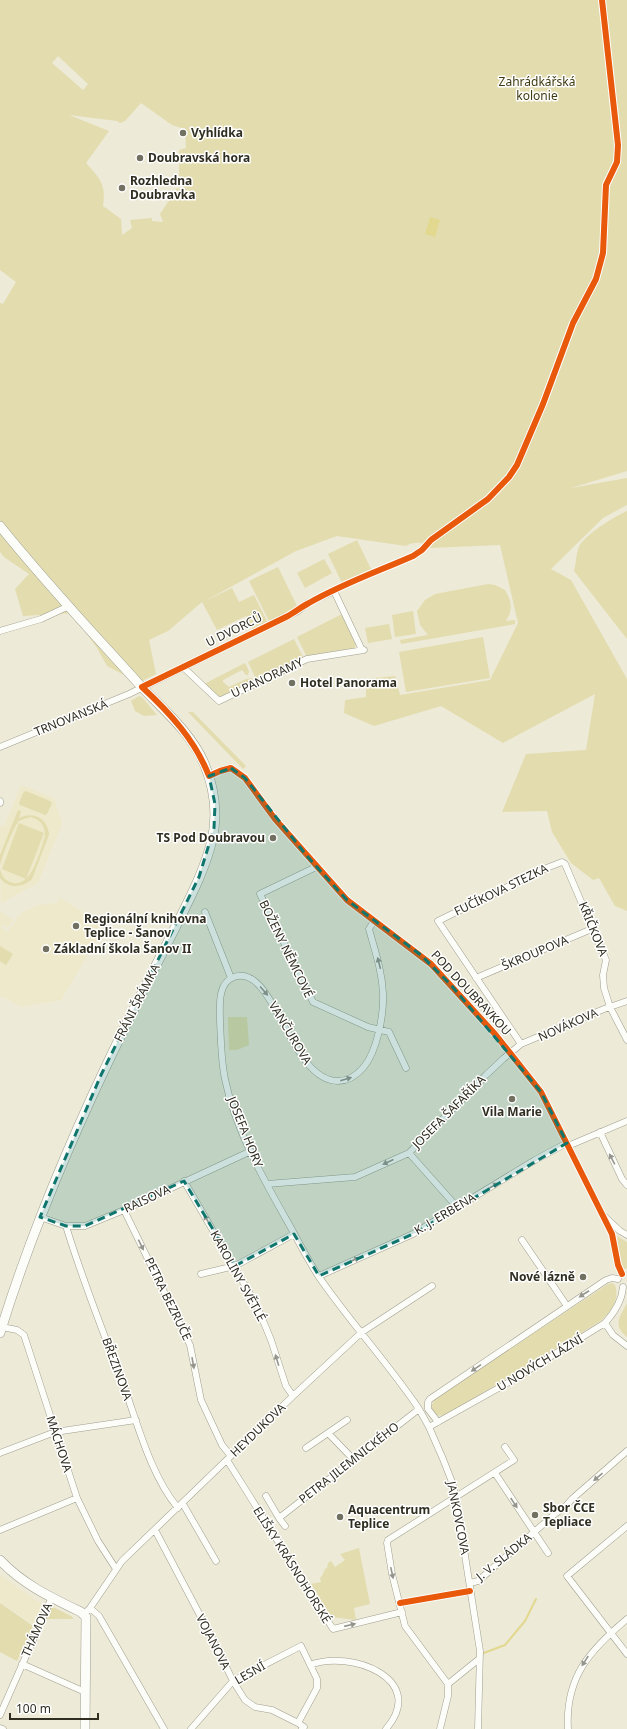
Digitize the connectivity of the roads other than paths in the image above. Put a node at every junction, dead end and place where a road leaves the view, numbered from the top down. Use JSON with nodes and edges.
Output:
{"nodes":[{"id":1,"x":0,"y":526,"type":"edge"},
{"id":2,"x":334,"y":591,"type":"joint"},
{"id":3,"x":69,"y":606,"type":"junction"},
{"id":4,"x":0,"y":631,"type":"edge"},
{"id":5,"x":183,"y":667,"type":"junction"},
{"id":6,"x":142,"y":687,"type":"junction"},
{"id":7,"x":0,"y":747,"type":"edge"},
{"id":8,"x":209,"y":776,"type":"junction"},
{"id":9,"x":565,"y":864,"type":"joint"},
{"id":10,"x":316,"y":867,"type":"junction"},
{"id":11,"x":205,"y":912,"type":"dead end"},
{"id":12,"x":374,"y":921,"type":"junction"},
{"id":13,"x":594,"y":928,"type":"junction"},
{"id":14,"x":231,"y":978,"type":"junction"},
{"id":15,"x":476,"y":978,"type":"junction"},
{"id":16,"x":627,"y":1001,"type":"edge"},
{"id":17,"x":610,"y":1007,"type":"junction"},
{"id":18,"x":380,"y":1029,"type":"junction"},
{"id":19,"x":627,"y":1040,"type":"edge"},
{"id":20,"x":521,"y":1044,"type":"junction"},
{"id":21,"x":511,"y":1053,"type":"junction"},
{"id":22,"x":406,"y":1068,"type":"dead end"},
{"id":23,"x":627,"y":1121,"type":"edge"},
{"id":24,"x":600,"y":1132,"type":"junction"},
{"id":25,"x":567,"y":1145,"type":"junction"},
{"id":26,"x":251,"y":1151,"type":"junction"},
{"id":27,"x":409,"y":1153,"type":"junction"},
{"id":28,"x":184,"y":1181,"type":"junction"},
{"id":29,"x":267,"y":1184,"type":"junction"},
{"id":30,"x":627,"y":1185,"type":"edge"},
{"id":31,"x":457,"y":1207,"type":"junction"},
{"id":32,"x":124,"y":1210,"type":"junction"},
{"id":33,"x":603,"y":1215,"type":"junction"},
{"id":34,"x":40,"y":1217,"type":"junction"},
{"id":35,"x":66,"y":1226,"type":"junction"},
{"id":36,"x":294,"y":1234,"type":"junction"},
{"id":37,"x":627,"y":1236,"type":"edge"},
{"id":38,"x":522,"y":1240,"type":"dead end"},
{"id":39,"x":235,"y":1266,"type":"junction"},
{"id":40,"x":201,"y":1274,"type":"dead end"},
{"id":41,"x":319,"y":1276,"type":"junction"},
{"id":42,"x":622,"y":1276,"type":"edge"},
{"id":43,"x":432,"y":1286,"type":"dead end"},
{"id":44,"x":625,"y":1287,"type":"edge"},
{"id":45,"x":567,"y":1306,"type":"junction"},
{"id":46,"x":605,"y":1323,"type":"junction"},
{"id":47,"x":1,"y":1330,"type":"edge"},
{"id":48,"x":362,"y":1332,"type":"junction"},
{"id":49,"x":627,"y":1346,"type":"edge"},
{"id":50,"x":293,"y":1396,"type":"junction"},
{"id":51,"x":428,"y":1402,"type":"junction"},
{"id":52,"x":418,"y":1408,"type":"junction"},
{"id":53,"x":136,"y":1420,"type":"junction"},
{"id":54,"x":347,"y":1420,"type":"dead end"},
{"id":55,"x":438,"y":1422,"type":"junction"},
{"id":56,"x":429,"y":1427,"type":"junction"},
{"id":57,"x":56,"y":1432,"type":"junction"},
{"id":58,"x":328,"y":1433,"type":"junction"},
{"id":59,"x":505,"y":1447,"type":"dead end"},
{"id":60,"x":306,"y":1448,"type":"dead end"},
{"id":61,"x":627,"y":1451,"type":"edge"},
{"id":62,"x":0,"y":1453,"type":"edge"},
{"id":63,"x":229,"y":1458,"type":"junction"},
{"id":64,"x":353,"y":1459,"type":"junction"},
{"id":65,"x":495,"y":1473,"type":"junction"},
{"id":66,"x":266,"y":1496,"type":"dead end"},
{"id":67,"x":77,"y":1498,"type":"junction"},
{"id":68,"x":456,"y":1498,"type":"junction"},
{"id":69,"x":180,"y":1506,"type":"junction"},
{"id":70,"x":279,"y":1518,"type":"junction"},
{"id":71,"x":285,"y":1526,"type":"dead end"},
{"id":72,"x":627,"y":1526,"type":"edge"},
{"id":73,"x":0,"y":1530,"type":"edge"},
{"id":74,"x":155,"y":1530,"type":"junction"},
{"id":75,"x":534,"y":1532,"type":"junction"},
{"id":76,"x":548,"y":1553,"type":"dead end"},
{"id":77,"x":0,"y":1560,"type":"edge"},
{"id":78,"x":216,"y":1561,"type":"dead end"},
{"id":79,"x":116,"y":1569,"type":"junction"},
{"id":80,"x":470,"y":1583,"type":"junction"},
{"id":81,"x":470,"y":1591,"type":"junction"},
{"id":82,"x":52,"y":1597,"type":"junction"},
{"id":83,"x":400,"y":1603,"type":"junction"},
{"id":84,"x":87,"y":1611,"type":"junction"},
{"id":85,"x":402,"y":1612,"type":"junction"},
{"id":86,"x":627,"y":1619,"type":"edge"},
{"id":87,"x":612,"y":1632,"type":"junction"},
{"id":88,"x":627,"y":1654,"type":"edge"},
{"id":89,"x":479,"y":1660,"type":"junction"},
{"id":90,"x":22,"y":1664,"type":"junction"},
{"id":91,"x":310,"y":1665,"type":"junction"},
{"id":92,"x":233,"y":1681,"type":"junction"},
{"id":93,"x":448,"y":1684,"type":"junction"},
{"id":94,"x":85,"y":1692,"type":"junction"},
{"id":95,"x":0,"y":1715,"type":"edge"},
{"id":96,"x":298,"y":1723,"type":"junction"},
{"id":97,"x":0,"y":1728,"type":"edge"},
{"id":98,"x":3,"y":1729,"type":"edge"},
{"id":99,"x":85,"y":1729,"type":"edge"},
{"id":100,"x":164,"y":1729,"type":"edge"},
{"id":101,"x":191,"y":1729,"type":"edge"},
{"id":102,"x":302,"y":1729,"type":"edge"},
{"id":103,"x":386,"y":1729,"type":"edge"},
{"id":104,"x":440,"y":1729,"type":"edge"},
{"id":105,"x":478,"y":1729,"type":"edge"},
{"id":106,"x":568,"y":1729,"type":"edge"}],
"edges":[{"from":1,"to":3,"type":"street","name":"FRÁNI ŠRÁMKA"},
{"from":2,"to":5,"type":"street","name":"U DVORCŮ"},
{"from":2,"to":5,"type":"street","name":"U PANORAMY"},
{"from":3,"to":4,"type":"street"},
{"from":3,"to":6,"type":"street","name":"FRÁNI ŠRÁMKA"},
{"from":5,"to":6,"type":"street","name":"U DVORCŮ"},
{"from":6,"to":7,"type":"street","name":"TRNOVANSKÁ"},
{"from":6,"to":8,"type":"street","name":"FRÁNI ŠRÁMKA"},
{"from":8,"to":10,"type":"street","name":"POD DOUBRAVKOU"},
{"from":8,"to":34,"type":"street","name":"FRÁNI ŠRÁMKA"},
{"from":9,"to":13,"type":"street","name":"KŘIČKOVA"},
{"from":9,"to":15,"type":"street","name":"FUČÍKOVA STEZKA"},
{"from":10,"to":12,"type":"street","name":"POD DOUBRAVKOU"},
{"from":10,"to":18,"type":"street","name":"BOŽENY NĚMCOVÉ"},
{"from":11,"to":14,"type":"street"},
{"from":18,"to":12,"type":"street","name":"VANČUROVA","one_way":true},
{"from":12,"to":21,"type":"street","name":"POD DOUBRAVKOU"},
{"from":13,"to":15,"type":"street","name":"ŠKROUPOVA"},
{"from":13,"to":17,"type":"street","name":"KŘIČKOVA"},
{"from":14,"to":18,"type":"street","name":"VANČUROVA","one_way":true},
{"from":14,"to":26,"type":"street","name":"JOSEFA HORY"},
{"from":15,"to":20,"type":"street"},
{"from":16,"to":17,"type":"street","name":"NOVÁKOVA"},
{"from":17,"to":19,"type":"street","name":"KŘIČKOVA"},
{"from":17,"to":20,"type":"street","name":"NOVÁKOVA"},
{"from":18,"to":22,"type":"street"},
{"from":20,"to":21,"type":"street","name":"NOVÁKOVA"},
{"from":21,"to":25,"type":"street","name":"POD DOUBRAVKOU"},
{"from":21,"to":27,"type":"street","name":"JOSEFA ŠAFAŘÍKA"},
{"from":23,"to":24,"type":"street","name":"K. J. ERBENA"},
{"from":24,"to":25,"type":"street","name":"K. J. ERBENA"},
{"from":30,"to":24,"type":"street","one_way":true},
{"from":31,"to":25,"type":"street","name":"K. J. ERBENA","one_way":true},
{"from":25,"to":33,"type":"street","name":"POD DOUBRAVKOU"},
{"from":26,"to":28,"type":"street","name":"RAISOVA"},
{"from":26,"to":29,"type":"street","name":"JOSEFA HORY"},
{"from":27,"to":29,"type":"street","name":"JOSEFA ŠAFAŘÍKA","one_way":true},
{"from":27,"to":31,"type":"street"},
{"from":28,"to":32,"type":"street","name":"RAISOVA"},
{"from":39,"to":28,"type":"street","name":"KAROLINY SVĚTLÉ","one_way":true},
{"from":29,"to":36,"type":"street","name":"JOSEFA HORY"},
{"from":41,"to":31,"type":"street","name":"K. J. ERBENA","one_way":true},
{"from":32,"to":35,"type":"street","name":"RAISOVA"},
{"from":32,"to":63,"type":"street","name":"PETRA BEZRUČE","one_way":true},
{"from":33,"to":37,"type":"street"},
{"from":33,"to":42,"type":"street","name":"U NOVÝCH LÁZNÍ"},
{"from":34,"to":35,"type":"street","name":"RAISOVA"},
{"from":34,"to":47,"type":"street","name":"FRÁNI ŠRÁMKA"},
{"from":35,"to":53,"type":"street","name":"BŘEZINOVA"},
{"from":36,"to":39,"type":"street"},
{"from":36,"to":41,"type":"street","name":"JOSEFA HORY"},
{"from":38,"to":45,"type":"street"},
{"from":39,"to":40,"type":"street"},
{"from":50,"to":39,"type":"street","name":"KAROLINY SVĚTLÉ","one_way":true},
{"from":41,"to":48,"type":"street","name":"JOSEFA HORY"},
{"from":42,"to":44,"type":"street","name":"U NOVÝCH LÁZNÍ"},
{"from":42,"to":45,"type":"street","one_way":true},
{"from":43,"to":48,"type":"street","name":"HEYDUKOVA"},
{"from":44,"to":46,"type":"street","name":"U NOVÝCH LÁZNÍ"},
{"from":45,"to":51,"type":"street","one_way":true},
{"from":46,"to":49,"type":"street"},
{"from":46,"to":55,"type":"street","name":"U NOVÝCH LÁZNÍ"},
{"from":47,"to":57,"type":"street","name":"MÁCHOVA"},
{"from":48,"to":50,"type":"street","name":"HEYDUKOVA"},
{"from":48,"to":52,"type":"street","name":"JANKOVCOVA"},
{"from":50,"to":63,"type":"street","name":"HEYDUKOVA"},
{"from":51,"to":52,"type":"street"},
{"from":51,"to":55,"type":"street"},
{"from":52,"to":56,"type":"street","name":"JANKOVCOVA"},
{"from":52,"to":64,"type":"street","name":"PETRA JILEMNICKÉHO"},
{"from":53,"to":57,"type":"street"},
{"from":53,"to":69,"type":"street","name":"BŘEZINOVA"},
{"from":54,"to":58,"type":"street"},
{"from":55,"to":56,"type":"street","name":"U NOVÝCH LÁZNÍ"},
{"from":56,"to":68,"type":"street","name":"JANKOVCOVA"},
{"from":57,"to":62,"type":"street"},
{"from":57,"to":67,"type":"street","name":"MÁCHOVA"},
{"from":58,"to":60,"type":"street"},
{"from":58,"to":64,"type":"street"},
{"from":59,"to":65,"type":"street"},
{"from":61,"to":75,"type":"street","name":"J. V. SLÁDKA","one_way":true},
{"from":63,"to":69,"type":"street","name":"HEYDUKOVA"},
{"from":63,"to":85,"type":"street","name":"ELIŠKY KRÁSNOHORSKÉ","one_way":true},
{"from":64,"to":70,"type":"street","name":"PETRA JILEMNICKÉHO"},
{"from":65,"to":68,"type":"street"},
{"from":65,"to":75,"type":"street","one_way":true},
{"from":66,"to":70,"type":"street"},
{"from":67,"to":73,"type":"street"},
{"from":67,"to":79,"type":"street","name":"MÁCHOVA"},
{"from":68,"to":80,"type":"street","name":"JANKOVCOVA"},
{"from":68,"to":83,"type":"street","one_way":true},
{"from":69,"to":74,"type":"street","name":"HEYDUKOVA"},
{"from":69,"to":78,"type":"street","name":"BŘEZINOVA"},
{"from":70,"to":71,"type":"street"},
{"from":72,"to":87,"type":"street"},
{"from":74,"to":79,"type":"street","name":"HEYDUKOVA"},
{"from":74,"to":92,"type":"street","name":"VOJANOVA"},
{"from":75,"to":76,"type":"street"},
{"from":75,"to":80,"type":"street","name":"J. V. SLÁDKA"},
{"from":77,"to":82,"type":"street"},
{"from":79,"to":84,"type":"street","name":"HEYDUKOVA"},
{"from":80,"to":81,"type":"street","name":"JANKOVCOVA"},
{"from":81,"to":83,"type":"street"},
{"from":81,"to":89,"type":"street","name":"JANKOVCOVA"},
{"from":82,"to":84,"type":"street"},
{"from":82,"to":90,"type":"street","name":"THÁMOVA"},
{"from":83,"to":85,"type":"street"},
{"from":84,"to":94,"type":"street"},
{"from":84,"to":100,"type":"street"},
{"from":85,"to":93,"type":"street"},
{"from":86,"to":87,"type":"street"},
{"from":87,"to":88,"type":"street"},
{"from":87,"to":106,"type":"street","one_way":true},
{"from":89,"to":93,"type":"street"},
{"from":89,"to":105,"type":"street","name":"JANKOVCOVA"},
{"from":90,"to":94,"type":"street","name":"THÁMOVA"},
{"from":90,"to":95,"type":"street","name":"THÁMOVA"},
{"from":91,"to":92,"type":"street","name":"LESNÍ"},
{"from":91,"to":96,"type":"street"},
{"from":91,"to":103,"type":"street"},
{"from":92,"to":96,"type":"street","name":"VOJANOVA"},
{"from":92,"to":101,"type":"street","name":"LESNÍ"},
{"from":93,"to":104,"type":"street"},
{"from":94,"to":99,"type":"street"},
{"from":96,"to":102,"type":"street"},
{"from":97,"to":98,"type":"street"}]}
